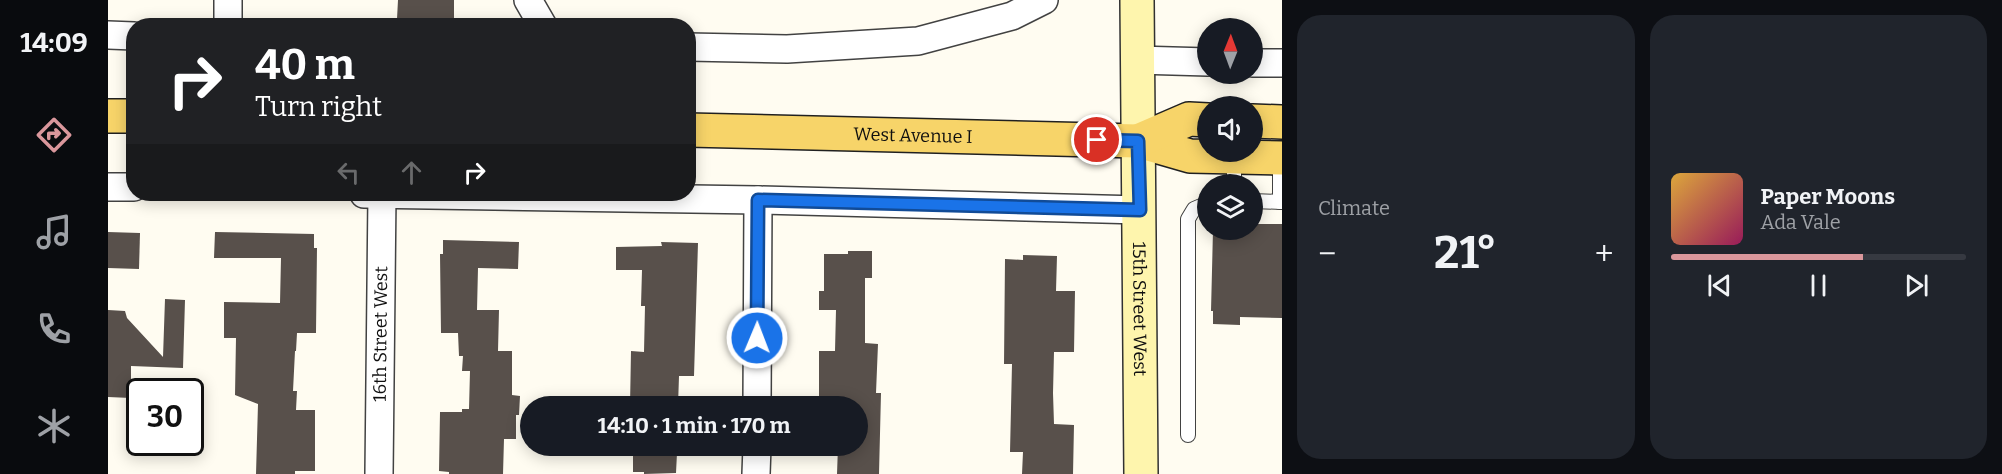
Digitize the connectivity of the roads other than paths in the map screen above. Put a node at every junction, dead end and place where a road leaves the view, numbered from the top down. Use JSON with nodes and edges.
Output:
{"nodes":[{"id":1,"x":228,"y":0,"type":"edge"},
{"id":2,"x":528,"y":0,"type":"edge"},
{"id":3,"x":1044,"y":0,"type":"edge"},
{"id":4,"x":1137,"y":0,"type":"edge"},
{"id":5,"x":228,"y":18,"type":"edge"},
{"id":6,"x":538,"y":18,"type":"edge"},
{"id":7,"x":108,"y":35,"type":"edge"},
{"id":8,"x":126,"y":36,"type":"edge"},
{"id":9,"x":696,"y":46,"type":"edge"},
{"id":10,"x":1137,"y":60,"type":"junction"},
{"id":11,"x":1197,"y":62,"type":"edge"},
{"id":12,"x":1263,"y":63,"type":"edge"},
{"id":13,"x":1282,"y":63,"type":"edge"},
{"id":14,"x":108,"y":116,"type":"edge"},
{"id":15,"x":126,"y":116,"type":"edge"},
{"id":16,"x":1197,"y":119,"type":"edge"},
{"id":17,"x":1263,"y":121,"type":"edge"},
{"id":18,"x":1282,"y":122,"type":"edge"},
{"id":19,"x":696,"y":130,"type":"edge"},
{"id":20,"x":1138,"y":141,"type":"junction"},
{"id":21,"x":1281,"y":158,"type":"edge"},
{"id":22,"x":1234,"y":171,"type":"edge"},
{"id":23,"x":108,"y":187,"type":"edge"},
{"id":24,"x":126,"y":187,"type":"edge"},
{"id":25,"x":696,"y":199,"type":"edge"},
{"id":26,"x":758,"y":200,"type":"junction"},
{"id":27,"x":382,"y":201,"type":"edge"},
{"id":28,"x":1263,"y":201,"type":"edge"},
{"id":29,"x":1281,"y":202,"type":"edge"},
{"id":30,"x":1197,"y":208,"type":"edge"},
{"id":31,"x":1140,"y":210,"type":"junction"},
{"id":32,"x":757,"y":396,"type":"edge"},
{"id":33,"x":1188,"y":435,"type":"dead end"},
{"id":34,"x":757,"y":456,"type":"edge"},
{"id":35,"x":380,"y":474,"type":"edge"},
{"id":36,"x":756,"y":474,"type":"edge"},
{"id":37,"x":1141,"y":474,"type":"edge"}],
"edges":[{"from":1,"to":5,"type":"street"},
{"from":2,"to":6,"type":"street"},
{"from":3,"to":9,"type":"street"},
{"from":4,"to":10,"type":"street","name":"15th Street West"},
{"from":7,"to":8,"type":"street"},
{"from":10,"to":11,"type":"street"},
{"from":10,"to":20,"type":"street","name":"15th Street West"},
{"from":12,"to":13,"type":"street"},
{"from":14,"to":15,"type":"main road"},
{"from":16,"to":20,"type":"main road","name":"West Avenue I"},
{"from":17,"to":18,"type":"main road"},
{"from":19,"to":20,"type":"main road","name":"West Avenue I"},
{"from":20,"to":22,"type":"main road","name":"West Avenue I"},
{"from":20,"to":31,"type":"street","name":"15th Street West"},
{"from":21,"to":22,"type":"main road","name":"West Avenue I"},
{"from":21,"to":29,"type":"lane"},
{"from":23,"to":24,"type":"street"},
{"from":25,"to":26,"type":"street"},
{"from":26,"to":31,"type":"street"},
{"from":26,"to":32,"type":"street"},
{"from":27,"to":35,"type":"street","name":"16th Street West"},
{"from":28,"to":29,"type":"lane"},
{"from":30,"to":33,"type":"lane"},
{"from":31,"to":37,"type":"street","name":"15th Street West"},
{"from":34,"to":36,"type":"street"}]}
